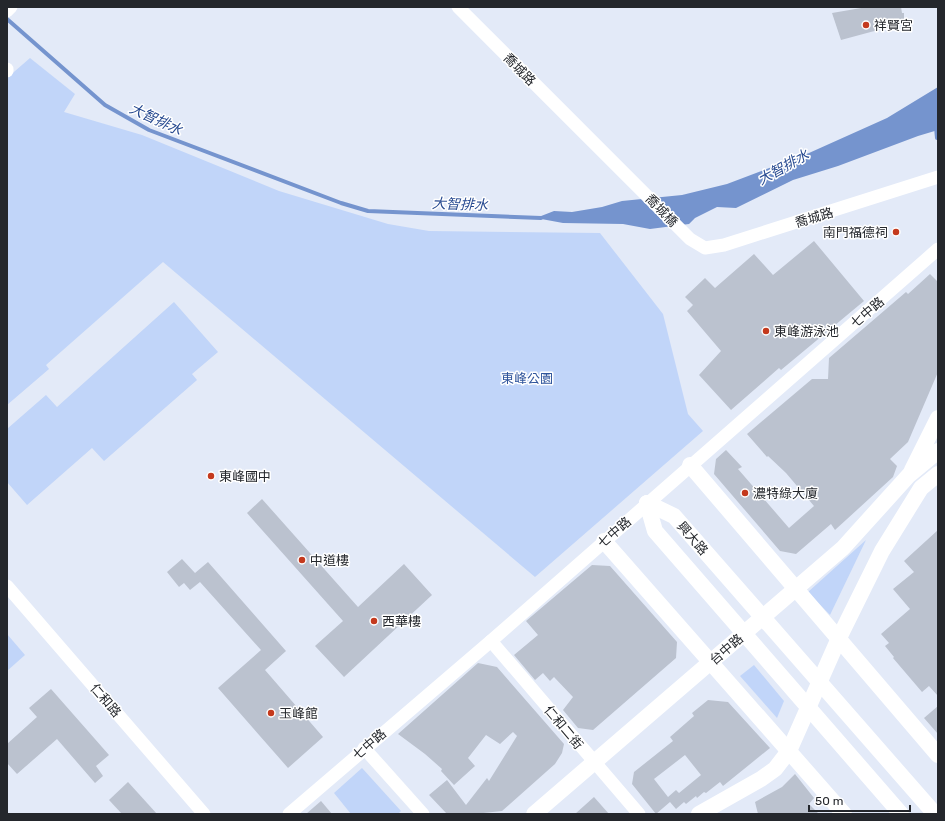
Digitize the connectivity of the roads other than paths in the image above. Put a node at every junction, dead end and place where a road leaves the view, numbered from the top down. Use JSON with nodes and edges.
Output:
{"nodes":[{"id":1,"x":458,"y":7,"type":"edge"},
{"id":2,"x":938,"y":177,"type":"edge"},
{"id":3,"x":634,"y":182,"type":"joint"},
{"id":4,"x":690,"y":239,"type":"joint"},
{"id":5,"x":938,"y":249,"type":"edge"},
{"id":6,"x":938,"y":418,"type":"edge"},
{"id":7,"x":938,"y":451,"type":"edge"},
{"id":8,"x":690,"y":465,"type":"junction"},
{"id":9,"x":938,"y":474,"type":"edge"},
{"id":10,"x":909,"y":475,"type":"junction"},
{"id":11,"x":647,"y":503,"type":"junction"},
{"id":12,"x":604,"y":541,"type":"junction"},
{"id":13,"x":7,"y":586,"type":"edge"},
{"id":14,"x":797,"y":588,"type":"junction"},
{"id":15,"x":762,"y":618,"type":"junction"},
{"id":16,"x":744,"y":634,"type":"junction"},
{"id":17,"x":839,"y":638,"type":"junction"},
{"id":18,"x":491,"y":641,"type":"junction"},
{"id":19,"x":711,"y":662,"type":"junction"},
{"id":20,"x":819,"y":683,"type":"junction"},
{"id":21,"x":808,"y":707,"type":"junction"},
{"id":22,"x":364,"y":748,"type":"junction"},
{"id":23,"x":789,"y":751,"type":"junction"},
{"id":24,"x":938,"y":755,"type":"edge"},
{"id":25,"x":595,"y":763,"type":"junction"},
{"id":26,"x":204,"y":814,"type":"edge"},
{"id":27,"x":289,"y":814,"type":"edge"},
{"id":28,"x":423,"y":814,"type":"edge"},
{"id":29,"x":534,"y":814,"type":"edge"},
{"id":30,"x":639,"y":814,"type":"edge"},
{"id":31,"x":699,"y":814,"type":"edge"},
{"id":32,"x":844,"y":814,"type":"edge"},
{"id":33,"x":901,"y":814,"type":"edge"},
{"id":34,"x":935,"y":814,"type":"edge"}],
"edges":[{"from":1,"to":3,"type":"street","name":"喬城路"},
{"from":2,"to":4,"type":"street","name":"喬城路"},
{"from":3,"to":4,"type":"street","name":"喬城橋"},
{"from":5,"to":8,"type":"street","name":"七中路"},
{"from":6,"to":10,"type":"street","name":"台中路"},
{"from":7,"to":10,"type":"street","name":"台中路"},
{"from":8,"to":11,"type":"street","name":"七中路"},
{"from":8,"to":14,"type":"street"},
{"from":9,"to":17,"type":"street"},
{"from":10,"to":14,"type":"street","name":"台中路"},
{"from":11,"to":12,"type":"street","name":"七中路"},
{"from":11,"to":15,"type":"street","name":"興大路"},
{"from":11,"to":16,"type":"street","name":"興大路"},
{"from":12,"to":18,"type":"street","name":"七中路"},
{"from":12,"to":19,"type":"street"},
{"from":13,"to":26,"type":"street","name":"仁和路"},
{"from":14,"to":15,"type":"street","name":"台中路"},
{"from":14,"to":17,"type":"street"},
{"from":15,"to":16,"type":"street","name":"台中路"},
{"from":15,"to":20,"type":"street","name":"興大路"},
{"from":16,"to":19,"type":"street","name":"台中路"},
{"from":16,"to":21,"type":"street","name":"興大路"},
{"from":17,"to":20,"type":"street"},
{"from":17,"to":24,"type":"street"},
{"from":18,"to":22,"type":"street","name":"七中路"},
{"from":18,"to":25,"type":"street","name":"仁和二街"},
{"from":19,"to":23,"type":"street"},
{"from":19,"to":25,"type":"street","name":"台中路"},
{"from":20,"to":21,"type":"street"},
{"from":20,"to":34,"type":"street","name":"興大路"},
{"from":21,"to":23,"type":"street"},
{"from":21,"to":33,"type":"street","name":"興大路"},
{"from":22,"to":27,"type":"street","name":"七中路"},
{"from":22,"to":28,"type":"street"},
{"from":23,"to":31,"type":"street"},
{"from":23,"to":32,"type":"street"},
{"from":25,"to":29,"type":"street","name":"台中路"},
{"from":25,"to":30,"type":"street","name":"仁和二街"}]}
